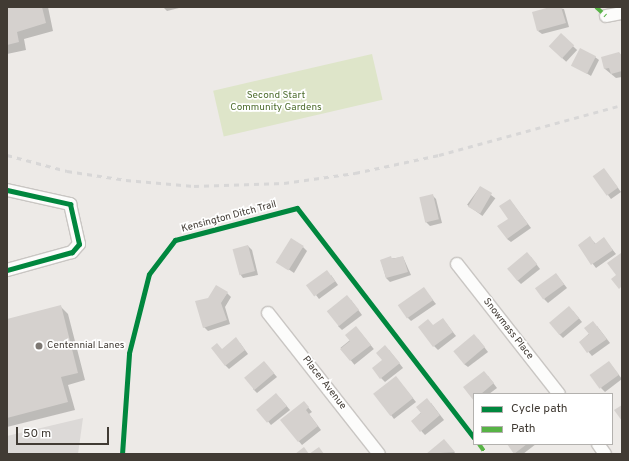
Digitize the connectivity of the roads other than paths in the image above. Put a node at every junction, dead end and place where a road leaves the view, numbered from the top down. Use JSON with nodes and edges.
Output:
{"nodes":[{"id":1,"x":622,"y":12,"type":"edge"},
{"id":2,"x":606,"y":16,"type":"dead end"},
{"id":3,"x":7,"y":190,"type":"edge"},
{"id":4,"x":458,"y":264,"type":"dead end"},
{"id":5,"x":7,"y":270,"type":"edge"},
{"id":6,"x":268,"y":313,"type":"dead end"},
{"id":7,"x":558,"y":393,"type":"edge"},
{"id":8,"x":599,"y":445,"type":"edge"},
{"id":9,"x":379,"y":454,"type":"edge"},
{"id":10,"x":605,"y":454,"type":"edge"}],
"edges":[{"from":1,"to":2,"type":"street"},
{"from":3,"to":5,"type":"street"},
{"from":4,"to":7,"type":"street","name":"Snowmass Place"},
{"from":6,"to":9,"type":"street","name":"Placer Avenue"},
{"from":8,"to":10,"type":"street"}]}
